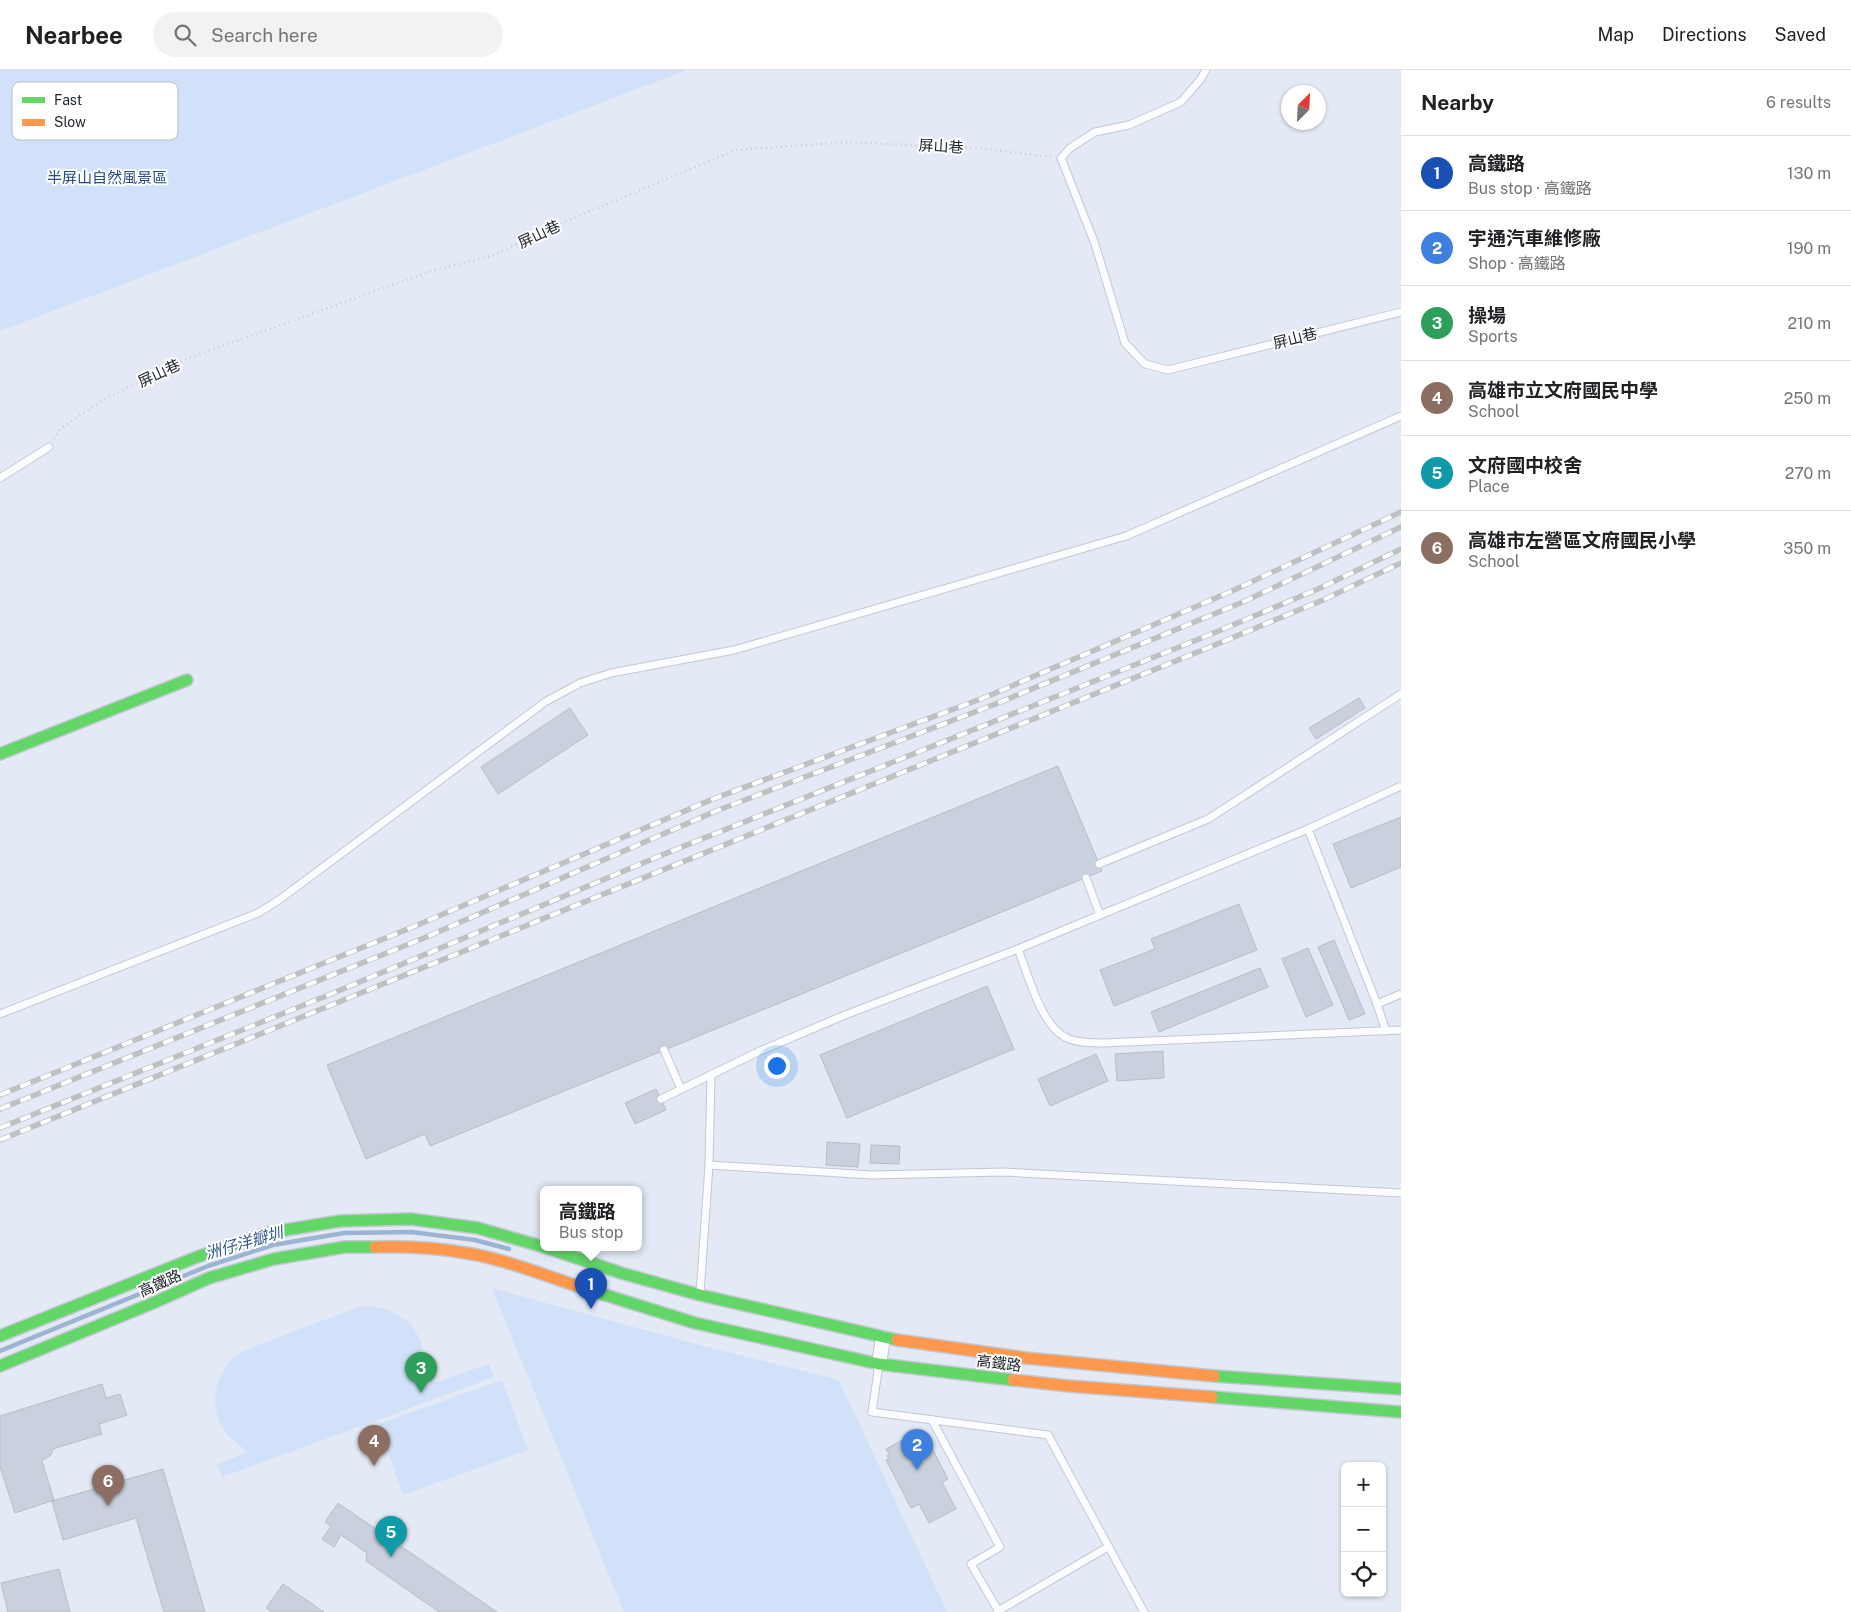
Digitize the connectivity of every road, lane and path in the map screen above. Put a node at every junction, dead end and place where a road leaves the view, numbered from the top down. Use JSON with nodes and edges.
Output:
{"nodes":[{"id":1,"x":1206,"y":70,"type":"edge"},
{"id":2,"x":1061,"y":158,"type":"junction"},
{"id":3,"x":1401,"y":312,"type":"edge"},
{"id":4,"x":1401,"y":416,"type":"edge"},
{"id":5,"x":49,"y":447,"type":"joint"},
{"id":6,"x":0,"y":478,"type":"edge"},
{"id":7,"x":187,"y":680,"type":"dead end"},
{"id":8,"x":1401,"y":694,"type":"edge"},
{"id":9,"x":0,"y":754,"type":"edge"},
{"id":10,"x":1401,"y":786,"type":"edge"},
{"id":11,"x":1308,"y":829,"type":"junction"},
{"id":12,"x":1099,"y":864,"type":"dead end"},
{"id":13,"x":1086,"y":878,"type":"dead end"},
{"id":14,"x":1100,"y":915,"type":"junction"},
{"id":15,"x":1018,"y":949,"type":"junction"},
{"id":16,"x":1401,"y":994,"type":"edge"},
{"id":17,"x":1378,"y":1004,"type":"junction"},
{"id":18,"x":0,"y":1014,"type":"edge"},
{"id":19,"x":1401,"y":1030,"type":"edge"},
{"id":20,"x":1386,"y":1031,"type":"junction"},
{"id":21,"x":664,"y":1050,"type":"dead end"},
{"id":22,"x":711,"y":1075,"type":"junction"},
{"id":23,"x":680,"y":1089,"type":"junction"},
{"id":24,"x":660,"y":1099,"type":"dead end"},
{"id":25,"x":709,"y":1165,"type":"junction"},
{"id":26,"x":1401,"y":1193,"type":"edge"},
{"id":27,"x":540,"y":1246,"type":"edge"},
{"id":28,"x":557,"y":1251,"type":"edge"},
{"id":29,"x":700,"y":1295,"type":"junction"},
{"id":30,"x":0,"y":1336,"type":"edge"},
{"id":31,"x":883,"y":1338,"type":"junction"},
{"id":32,"x":879,"y":1364,"type":"junction"},
{"id":33,"x":0,"y":1366,"type":"edge"},
{"id":34,"x":1401,"y":1389,"type":"edge"},
{"id":35,"x":1401,"y":1412,"type":"edge"},
{"id":36,"x":932,"y":1420,"type":"junction"},
{"id":37,"x":1108,"y":1547,"type":"junction"},
{"id":38,"x":998,"y":1611,"type":"edge"},
{"id":39,"x":1144,"y":1612,"type":"edge"}],
"edges":[{"from":1,"to":2,"type":"lane"},
{"from":2,"to":3,"type":"lane","name":"屏山巷"},
{"from":2,"to":5,"type":"path","name":"屏山巷"},
{"from":4,"to":18,"type":"lane"},
{"from":5,"to":6,"type":"lane"},
{"from":7,"to":9,"type":"street"},
{"from":8,"to":12,"type":"lane"},
{"from":10,"to":11,"type":"lane"},
{"from":11,"to":14,"type":"lane"},
{"from":11,"to":17,"type":"lane"},
{"from":13,"to":14,"type":"lane"},
{"from":14,"to":15,"type":"lane"},
{"from":15,"to":20,"type":"lane"},
{"from":15,"to":22,"type":"lane"},
{"from":16,"to":17,"type":"lane"},
{"from":17,"to":20,"type":"lane"},
{"from":19,"to":20,"type":"lane"},
{"from":21,"to":23,"type":"lane"},
{"from":22,"to":23,"type":"lane"},
{"from":22,"to":25,"type":"lane"},
{"from":23,"to":24,"type":"lane"},
{"from":25,"to":26,"type":"lane"},
{"from":25,"to":29,"type":"lane"},
{"from":27,"to":30,"type":"street","name":"高鐵路"},
{"from":28,"to":29,"type":"street","name":"高鐵路"},
{"from":29,"to":31,"type":"street","name":"高鐵路"},
{"from":31,"to":32,"type":"street"},
{"from":31,"to":34,"type":"street","name":"高鐵路"},
{"from":32,"to":33,"type":"street","name":"高鐵路"},
{"from":32,"to":35,"type":"street","name":"高鐵路"},
{"from":32,"to":36,"type":"lane"},
{"from":36,"to":37,"type":"lane"},
{"from":36,"to":38,"type":"lane"},
{"from":37,"to":38,"type":"lane"},
{"from":37,"to":39,"type":"lane"}]}
